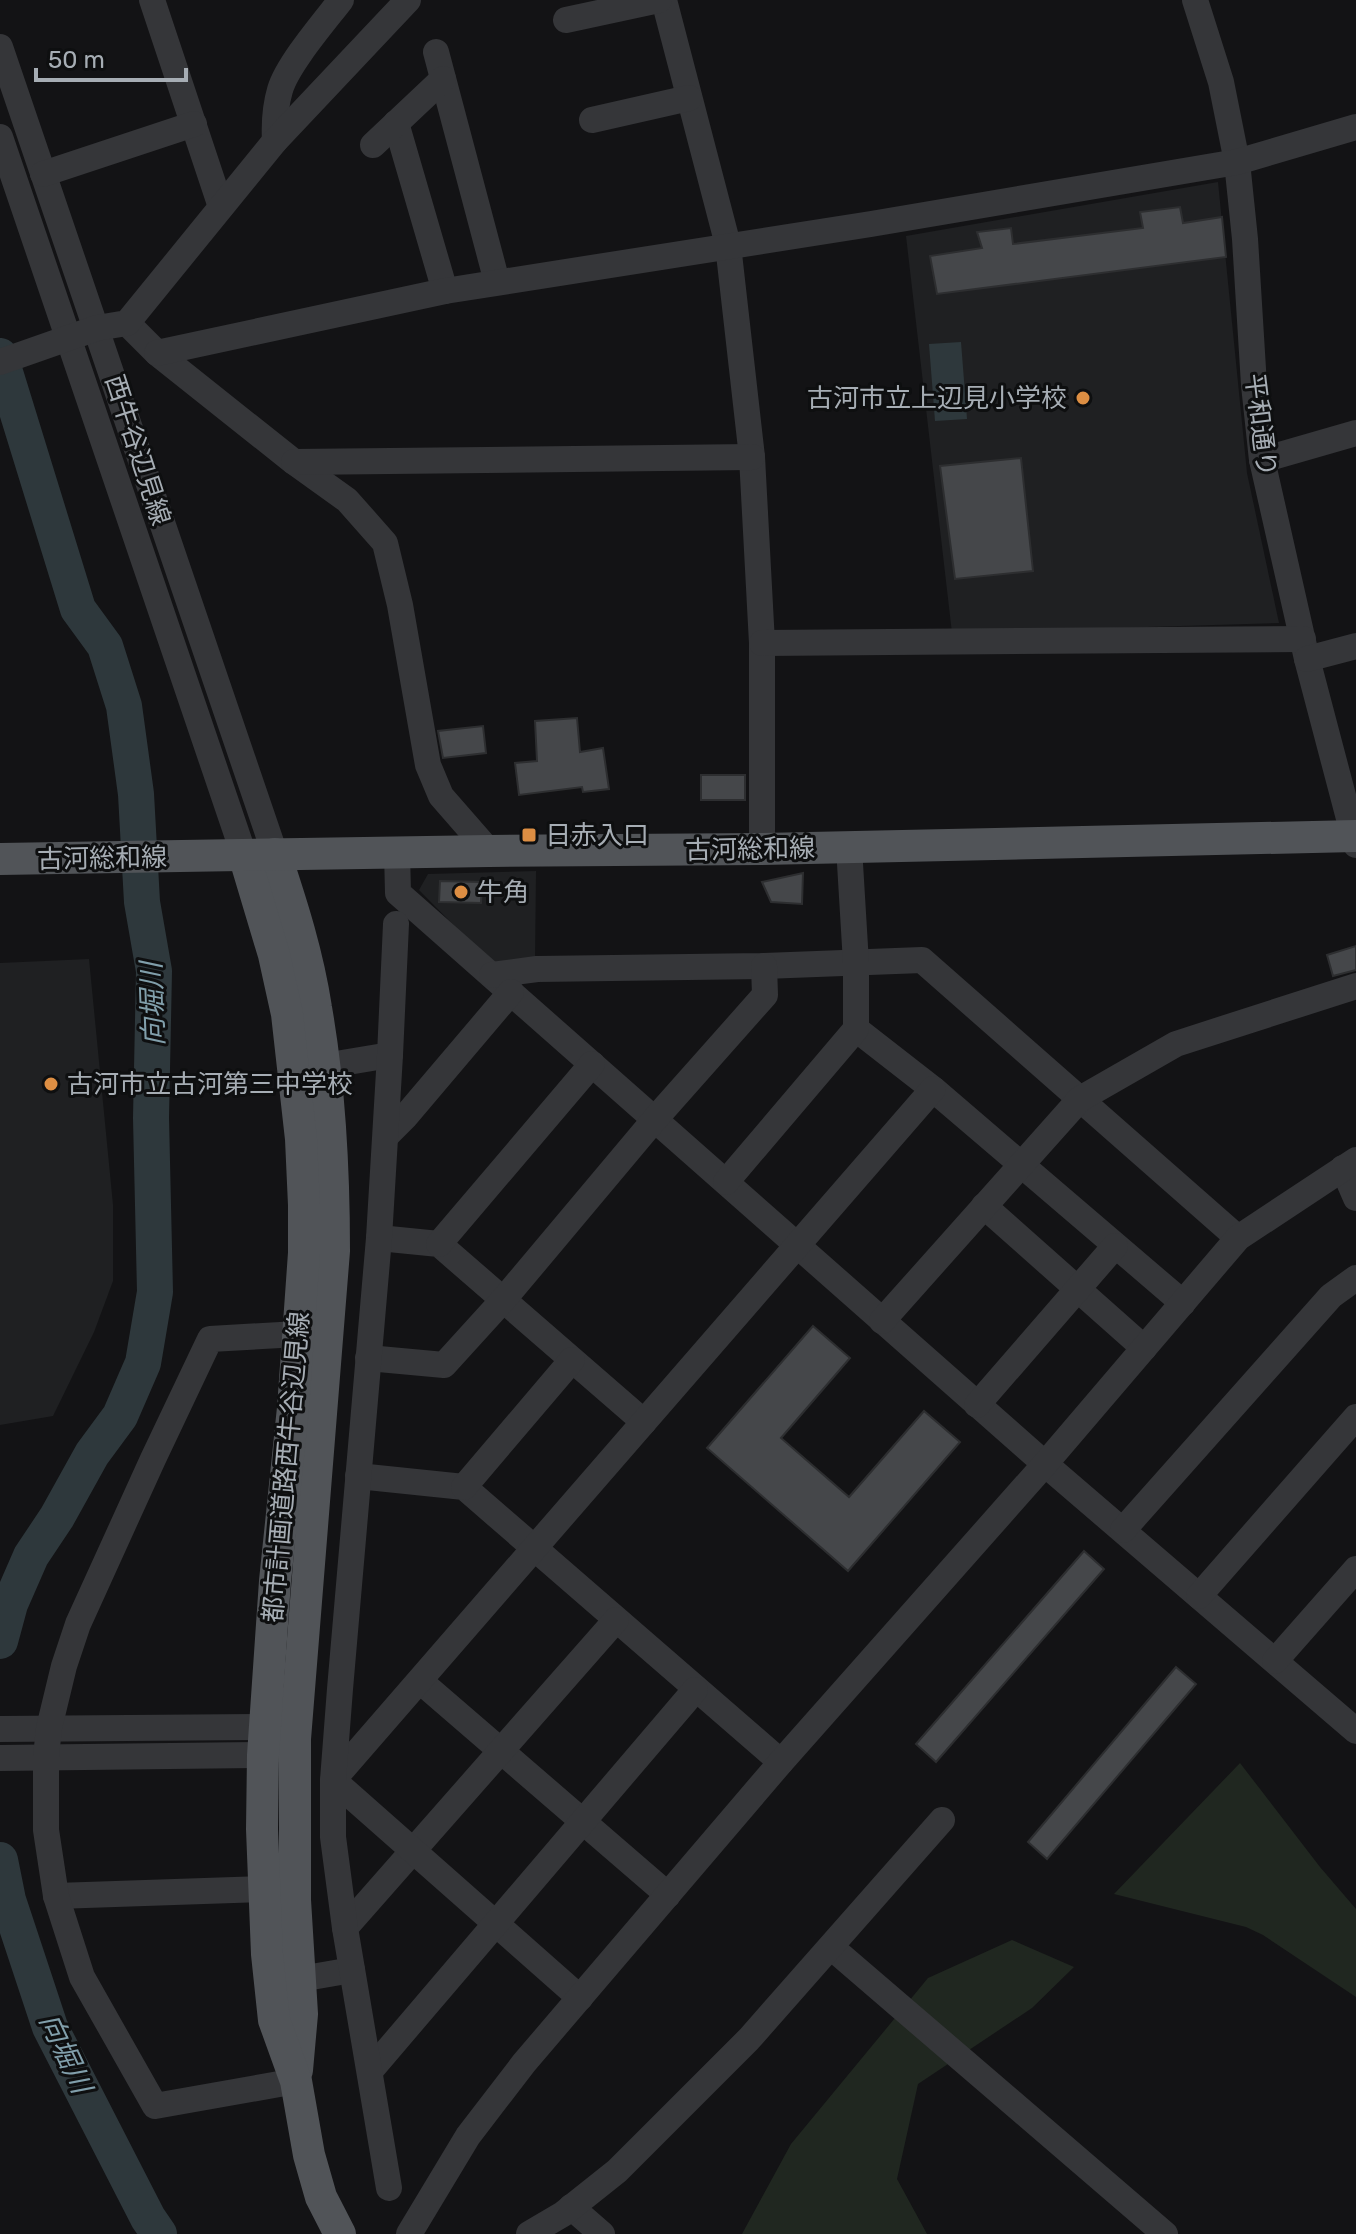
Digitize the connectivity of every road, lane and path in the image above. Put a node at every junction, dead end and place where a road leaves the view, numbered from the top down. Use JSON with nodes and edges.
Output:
{"nodes":[{"id":1,"x":152,"y":0,"type":"edge"},
{"id":2,"x":341,"y":0,"type":"edge"},
{"id":3,"x":408,"y":0,"type":"edge"},
{"id":4,"x":661,"y":0,"type":"edge"},
{"id":5,"x":1195,"y":0,"type":"edge"},
{"id":6,"x":566,"y":20,"type":"dead end"},
{"id":7,"x":0,"y":47,"type":"edge"},
{"id":8,"x":436,"y":52,"type":"dead end"},
{"id":9,"x":443,"y":79,"type":"junction"},
{"id":10,"x":689,"y":98,"type":"junction"},
{"id":11,"x":592,"y":120,"type":"dead end"},
{"id":12,"x":396,"y":123,"type":"junction"},
{"id":13,"x":194,"y":124,"type":"junction"},
{"id":14,"x":1356,"y":127,"type":"edge"},
{"id":15,"x":0,"y":137,"type":"edge"},
{"id":16,"x":275,"y":141,"type":"junction"},
{"id":17,"x":373,"y":145,"type":"dead end"},
{"id":18,"x":1237,"y":162,"type":"junction"},
{"id":19,"x":43,"y":174,"type":"junction"},
{"id":20,"x":221,"y":207,"type":"junction"},
{"id":21,"x":728,"y":245,"type":"junction"},
{"id":22,"x":497,"y":282,"type":"junction"},
{"id":23,"x":445,"y":291,"type":"junction"},
{"id":24,"x":127,"y":323,"type":"junction"},
{"id":25,"x":97,"y":328,"type":"junction"},
{"id":26,"x":69,"y":337,"type":"junction"},
{"id":27,"x":157,"y":353,"type":"junction"},
{"id":28,"x":0,"y":362,"type":"edge"},
{"id":29,"x":1356,"y":433,"type":"edge"},
{"id":30,"x":752,"y":457,"type":"junction"},
{"id":31,"x":1262,"y":460,"type":"junction"},
{"id":32,"x":294,"y":462,"type":"junction"},
{"id":33,"x":762,"y":643,"type":"junction"},
{"id":34,"x":1356,"y":646,"type":"edge"},
{"id":35,"x":1305,"y":649,"type":"junction"},
{"id":36,"x":1355,"y":839,"type":"edge"},
{"id":37,"x":849,"y":847,"type":"junction"},
{"id":38,"x":762,"y":849,"type":"junction"},
{"id":39,"x":489,"y":851,"type":"junction"},
{"id":40,"x":397,"y":852,"type":"junction"},
{"id":41,"x":260,"y":854,"type":"junction"},
{"id":42,"x":0,"y":859,"type":"edge"},
{"id":43,"x":396,"y":924,"type":"dead end"},
{"id":44,"x":856,"y":963,"type":"junction"},
{"id":45,"x":764,"y":966,"type":"junction"},
{"id":46,"x":501,"y":983,"type":"junction"},
{"id":47,"x":1356,"y":986,"type":"edge"},
{"id":48,"x":856,"y":1029,"type":"junction"},
{"id":49,"x":390,"y":1055,"type":"junction"},
{"id":50,"x":592,"y":1064,"type":"junction"},
{"id":51,"x":324,"y":1066,"type":"junction"},
{"id":52,"x":933,"y":1089,"type":"junction"},
{"id":53,"x":1080,"y":1099,"type":"junction"},
{"id":54,"x":655,"y":1119,"type":"junction"},
{"id":55,"x":386,"y":1136,"type":"junction"},
{"id":56,"x":1020,"y":1164,"type":"junction"},
{"id":57,"x":1350,"y":1164,"type":"edge"},
{"id":58,"x":726,"y":1182,"type":"junction"},
{"id":59,"x":1356,"y":1198,"type":"edge"},
{"id":60,"x":984,"y":1206,"type":"junction"},
{"id":61,"x":379,"y":1238,"type":"junction"},
{"id":62,"x":1238,"y":1238,"type":"junction"},
{"id":63,"x":439,"y":1244,"type":"junction"},
{"id":64,"x":798,"y":1245,"type":"junction"},
{"id":65,"x":1115,"y":1246,"type":"junction"},
{"id":66,"x":1356,"y":1278,"type":"edge"},
{"id":67,"x":1078,"y":1289,"type":"junction"},
{"id":68,"x":504,"y":1299,"type":"junction"},
{"id":69,"x":1183,"y":1303,"type":"junction"},
{"id":70,"x":882,"y":1321,"type":"junction"},
{"id":71,"x":298,"y":1334,"type":"junction"},
{"id":72,"x":1144,"y":1348,"type":"junction"},
{"id":73,"x":368,"y":1358,"type":"junction"},
{"id":74,"x":572,"y":1360,"type":"junction"},
{"id":75,"x":977,"y":1405,"type":"junction"},
{"id":76,"x":1356,"y":1417,"type":"edge"},
{"id":77,"x":644,"y":1422,"type":"junction"},
{"id":78,"x":1045,"y":1464,"type":"junction"},
{"id":79,"x":358,"y":1476,"type":"junction"},
{"id":80,"x":464,"y":1487,"type":"junction"},
{"id":81,"x":1123,"y":1530,"type":"junction"},
{"id":82,"x":535,"y":1548,"type":"junction"},
{"id":83,"x":1356,"y":1569,"type":"edge"},
{"id":84,"x":1199,"y":1596,"type":"junction"},
{"id":85,"x":616,"y":1620,"type":"junction"},
{"id":86,"x":1275,"y":1661,"type":"junction"},
{"id":87,"x":420,"y":1681,"type":"junction"},
{"id":88,"x":695,"y":1690,"type":"junction"},
{"id":89,"x":45,"y":1728,"type":"junction"},
{"id":90,"x":0,"y":1729,"type":"edge"},
{"id":91,"x":1356,"y":1731,"type":"edge"},
{"id":92,"x":274,"y":1740,"type":"junction"},
{"id":93,"x":501,"y":1751,"type":"junction"},
{"id":94,"x":42,"y":1757,"type":"junction"},
{"id":95,"x":0,"y":1758,"type":"edge"},
{"id":96,"x":781,"y":1762,"type":"junction"},
{"id":97,"x":333,"y":1780,"type":"junction"},
{"id":98,"x":942,"y":1820,"type":"dead end"},
{"id":99,"x":583,"y":1821,"type":"junction"},
{"id":100,"x":413,"y":1851,"type":"junction"},
{"id":101,"x":263,"y":1889,"type":"junction"},
{"id":102,"x":668,"y":1895,"type":"junction"},
{"id":103,"x":56,"y":1896,"type":"junction"},
{"id":104,"x":496,"y":1923,"type":"junction"},
{"id":105,"x":345,"y":1928,"type":"junction"},
{"id":106,"x":831,"y":1947,"type":"junction"},
{"id":107,"x":352,"y":1970,"type":"junction"},
{"id":108,"x":300,"y":1979,"type":"junction"},
{"id":109,"x":580,"y":1998,"type":"junction"},
{"id":110,"x":370,"y":2071,"type":"junction"},
{"id":111,"x":296,"y":2081,"type":"junction"},
{"id":112,"x":389,"y":2188,"type":"dead end"},
{"id":113,"x":571,"y":2207,"type":"junction"},
{"id":114,"x":340,"y":2234,"type":"edge"},
{"id":115,"x":409,"y":2234,"type":"edge"},
{"id":116,"x":529,"y":2234,"type":"edge"},
{"id":117,"x":602,"y":2234,"type":"edge"},
{"id":118,"x":1165,"y":2234,"type":"edge"}],
"edges":[{"from":1,"to":13,"type":"street"},
{"from":2,"to":16,"type":"street"},
{"from":3,"to":16,"type":"street"},
{"from":4,"to":6,"type":"street"},
{"from":4,"to":10,"type":"street"},
{"from":5,"to":18,"type":"street","name":"平和通り"},
{"from":7,"to":19,"type":"street","name":"西牛谷辺見線"},
{"from":8,"to":9,"type":"street"},
{"from":9,"to":12,"type":"street"},
{"from":9,"to":22,"type":"street"},
{"from":10,"to":11,"type":"street"},
{"from":10,"to":21,"type":"street"},
{"from":12,"to":17,"type":"street"},
{"from":12,"to":23,"type":"street"},
{"from":13,"to":19,"type":"street"},
{"from":13,"to":20,"type":"street"},
{"from":14,"to":18,"type":"street"},
{"from":15,"to":26,"type":"street","name":"西牛谷辺見線"},
{"from":16,"to":20,"type":"street"},
{"from":18,"to":21,"type":"street"},
{"from":18,"to":31,"type":"street","name":"平和通り"},
{"from":19,"to":25,"type":"street","name":"西牛谷辺見線"},
{"from":20,"to":24,"type":"street"},
{"from":21,"to":22,"type":"street"},
{"from":21,"to":30,"type":"street"},
{"from":22,"to":23,"type":"street"},
{"from":23,"to":27,"type":"street"},
{"from":24,"to":25,"type":"street"},
{"from":24,"to":27,"type":"street"},
{"from":25,"to":26,"type":"street"},
{"from":25,"to":41,"type":"street","name":"西牛谷辺見線"},
{"from":26,"to":28,"type":"street"},
{"from":26,"to":41,"type":"street","name":"西牛谷辺見線"},
{"from":27,"to":32,"type":"street"},
{"from":29,"to":31,"type":"street"},
{"from":30,"to":32,"type":"street"},
{"from":30,"to":33,"type":"street"},
{"from":31,"to":35,"type":"street","name":"平和通り"},
{"from":32,"to":39,"type":"street"},
{"from":33,"to":35,"type":"street"},
{"from":33,"to":38,"type":"street"},
{"from":34,"to":35,"type":"street"},
{"from":35,"to":36,"type":"street","name":"平和通り"},
{"from":36,"to":37,"type":"main road","name":"古河総和線"},
{"from":37,"to":38,"type":"main road","name":"古河総和線"},
{"from":37,"to":44,"type":"street"},
{"from":38,"to":39,"type":"main road","name":"古河総和線"},
{"from":39,"to":40,"type":"main road","name":"古河総和線"},
{"from":40,"to":41,"type":"main road","name":"古河総和線"},
{"from":40,"to":46,"type":"street"},
{"from":41,"to":42,"type":"main road","name":"古河総和線"},
{"from":41,"to":51,"type":"main road","name":"都市計画道路西牛谷辺見線"},
{"from":41,"to":71,"type":"main road","name":"都市計画道路西牛谷辺見線"},
{"from":43,"to":49,"type":"street"},
{"from":44,"to":45,"type":"street"},
{"from":44,"to":48,"type":"street"},
{"from":44,"to":53,"type":"street"},
{"from":45,"to":46,"type":"street"},
{"from":45,"to":54,"type":"street"},
{"from":46,"to":50,"type":"street"},
{"from":46,"to":55,"type":"street"},
{"from":47,"to":53,"type":"street"},
{"from":48,"to":52,"type":"street"},
{"from":48,"to":58,"type":"street"},
{"from":49,"to":51,"type":"street"},
{"from":49,"to":55,"type":"street"},
{"from":50,"to":54,"type":"street"},
{"from":50,"to":63,"type":"street"},
{"from":51,"to":92,"type":"main road","name":"都市計画道路西牛谷辺見線"},
{"from":52,"to":56,"type":"street"},
{"from":52,"to":64,"type":"street"},
{"from":53,"to":56,"type":"street"},
{"from":53,"to":62,"type":"street"},
{"from":54,"to":58,"type":"street"},
{"from":54,"to":68,"type":"street"},
{"from":55,"to":61,"type":"street"},
{"from":56,"to":60,"type":"street"},
{"from":56,"to":65,"type":"street"},
{"from":57,"to":59,"type":"street"},
{"from":57,"to":62,"type":"street"},
{"from":58,"to":64,"type":"street"},
{"from":60,"to":67,"type":"street"},
{"from":60,"to":70,"type":"street"},
{"from":61,"to":63,"type":"street"},
{"from":61,"to":73,"type":"street"},
{"from":62,"to":69,"type":"street"},
{"from":63,"to":68,"type":"street"},
{"from":64,"to":70,"type":"street"},
{"from":64,"to":77,"type":"street"},
{"from":65,"to":67,"type":"street"},
{"from":65,"to":69,"type":"street"},
{"from":66,"to":81,"type":"street"},
{"from":67,"to":72,"type":"street"},
{"from":67,"to":75,"type":"street"},
{"from":68,"to":73,"type":"street"},
{"from":68,"to":74,"type":"street"},
{"from":69,"to":72,"type":"street"},
{"from":70,"to":75,"type":"street"},
{"from":71,"to":89,"type":"street"},
{"from":71,"to":92,"type":"main road","name":"都市計画道路西牛谷辺見線"},
{"from":72,"to":78,"type":"street"},
{"from":73,"to":79,"type":"street"},
{"from":74,"to":77,"type":"street"},
{"from":74,"to":80,"type":"street"},
{"from":75,"to":78,"type":"street"},
{"from":76,"to":84,"type":"street"},
{"from":77,"to":82,"type":"street"},
{"from":78,"to":81,"type":"street"},
{"from":78,"to":96,"type":"street"},
{"from":79,"to":80,"type":"street"},
{"from":79,"to":97,"type":"street"},
{"from":80,"to":82,"type":"street"},
{"from":81,"to":84,"type":"street"},
{"from":82,"to":85,"type":"street"},
{"from":82,"to":87,"type":"street"},
{"from":83,"to":86,"type":"street"},
{"from":84,"to":86,"type":"street"},
{"from":85,"to":88,"type":"street"},
{"from":85,"to":93,"type":"street"},
{"from":86,"to":91,"type":"street"},
{"from":87,"to":93,"type":"street"},
{"from":87,"to":97,"type":"street"},
{"from":88,"to":96,"type":"street"},
{"from":88,"to":99,"type":"street"},
{"from":89,"to":90,"type":"street"},
{"from":89,"to":92,"type":"street"},
{"from":89,"to":94,"type":"street"},
{"from":92,"to":94,"type":"street"},
{"from":92,"to":101,"type":"main road","name":"都市計画道路西牛谷辺見線"},
{"from":92,"to":108,"type":"main road","name":"都市計画道路西牛谷辺見線"},
{"from":93,"to":99,"type":"street"},
{"from":93,"to":100,"type":"street"},
{"from":94,"to":95,"type":"street"},
{"from":94,"to":103,"type":"street"},
{"from":96,"to":102,"type":"street"},
{"from":97,"to":100,"type":"street"},
{"from":97,"to":105,"type":"street"},
{"from":98,"to":106,"type":"street"},
{"from":99,"to":102,"type":"street"},
{"from":99,"to":104,"type":"street"},
{"from":100,"to":104,"type":"street"},
{"from":100,"to":105,"type":"street"},
{"from":101,"to":103,"type":"street"},
{"from":101,"to":111,"type":"main road","name":"都市計画道路西牛谷辺見線"},
{"from":102,"to":109,"type":"street"},
{"from":103,"to":111,"type":"street"},
{"from":104,"to":109,"type":"street"},
{"from":104,"to":110,"type":"street"},
{"from":105,"to":107,"type":"street"},
{"from":106,"to":113,"type":"street"},
{"from":106,"to":118,"type":"street"},
{"from":107,"to":108,"type":"street"},
{"from":107,"to":110,"type":"street"},
{"from":108,"to":111,"type":"main road","name":"都市計画道路西牛谷辺見線"},
{"from":109,"to":115,"type":"street"},
{"from":110,"to":112,"type":"street"},
{"from":111,"to":114,"type":"main road","name":"都市計画道路西牛谷辺見線"},
{"from":113,"to":116,"type":"street"},
{"from":113,"to":117,"type":"street"}]}
